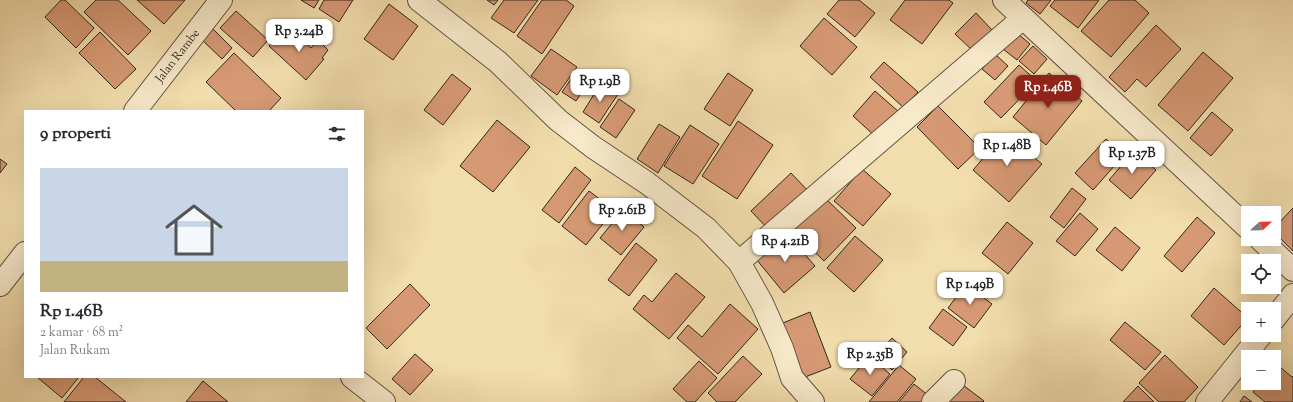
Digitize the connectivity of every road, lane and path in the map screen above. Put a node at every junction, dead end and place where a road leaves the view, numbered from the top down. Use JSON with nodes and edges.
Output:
{"nodes":[{"id":1,"x":221,"y":0,"type":"edge"},
{"id":2,"x":419,"y":0,"type":"edge"},
{"id":3,"x":1004,"y":0,"type":"edge"},
{"id":4,"x":1023,"y":18,"type":"junction"},
{"id":5,"x":136,"y":110,"type":"edge"},
{"id":6,"x":1241,"y":221,"type":"edge"},
{"id":7,"x":1267,"y":246,"type":"edge"},
{"id":8,"x":24,"y":254,"type":"edge"},
{"id":9,"x":739,"y":262,"type":"junction"},
{"id":10,"x":1293,"y":270,"type":"edge"},
{"id":11,"x":0,"y":285,"type":"edge"},
{"id":12,"x":1293,"y":296,"type":"edge"},
{"id":13,"x":1281,"y":311,"type":"edge"},
{"id":14,"x":1255,"y":342,"type":"edge"},
{"id":15,"x":353,"y":378,"type":"edge"},
{"id":16,"x":954,"y":381,"type":"dead end"},
{"id":17,"x":802,"y":398,"type":"edge"},
{"id":18,"x":384,"y":402,"type":"edge"},
{"id":19,"x":933,"y":402,"type":"edge"},
{"id":20,"x":1207,"y":402,"type":"edge"}],
"edges":[{"from":1,"to":5,"type":"street","name":"Jalan Rambe"},
{"from":2,"to":9,"type":"street"},
{"from":3,"to":4,"type":"street"},
{"from":4,"to":6,"type":"street"},
{"from":4,"to":9,"type":"street"},
{"from":7,"to":10,"type":"street"},
{"from":8,"to":11,"type":"street"},
{"from":9,"to":17,"type":"street"},
{"from":12,"to":13,"type":"street"},
{"from":14,"to":20,"type":"street"},
{"from":15,"to":18,"type":"street"},
{"from":16,"to":19,"type":"street"}]}
